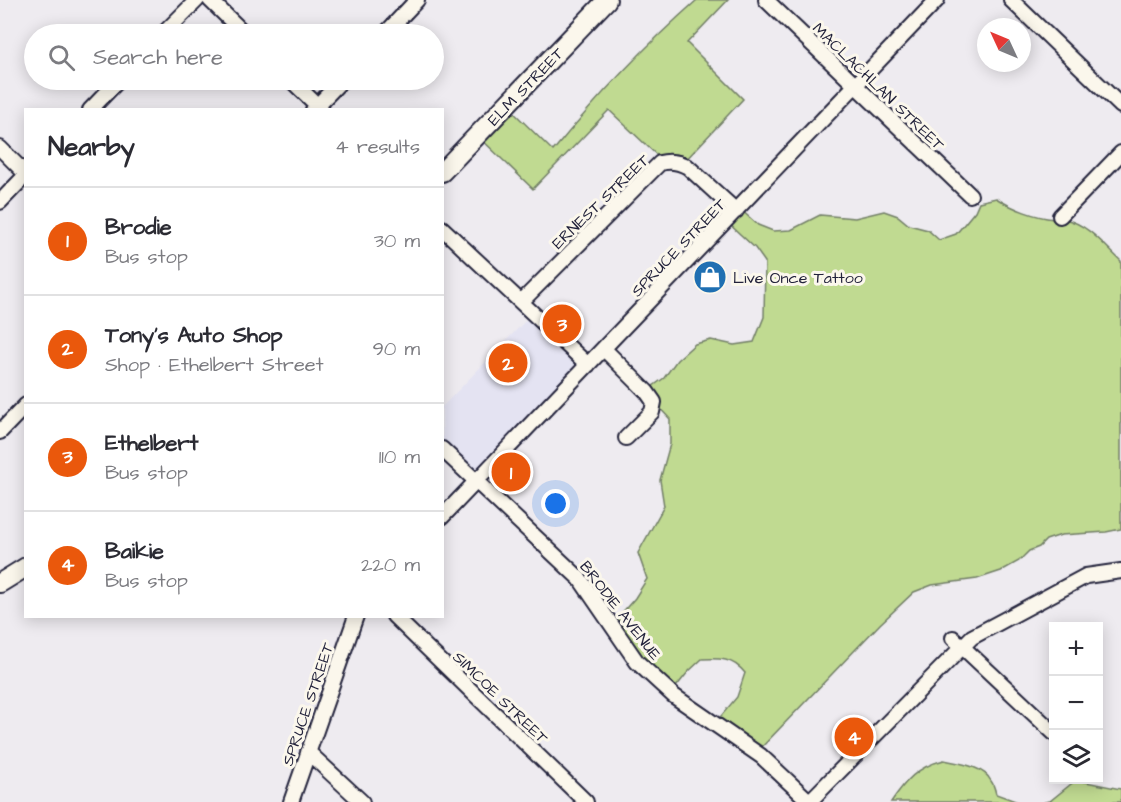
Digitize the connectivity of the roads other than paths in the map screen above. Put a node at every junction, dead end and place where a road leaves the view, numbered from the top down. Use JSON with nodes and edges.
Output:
{"nodes":[{"id":1,"x":196,"y":0,"type":"edge"},
{"id":2,"x":210,"y":0,"type":"edge"},
{"id":3,"x":417,"y":0,"type":"edge"},
{"id":4,"x":607,"y":0,"type":"edge"},
{"id":5,"x":766,"y":0,"type":"edge"},
{"id":6,"x":937,"y":0,"type":"edge"},
{"id":7,"x":1011,"y":0,"type":"edge"},
{"id":8,"x":173,"y":24,"type":"edge"},
{"id":9,"x":235,"y":24,"type":"edge"},
{"id":10,"x":394,"y":24,"type":"edge"},
{"id":11,"x":855,"y":86,"type":"junction"},
{"id":12,"x":109,"y":90,"type":"edge"},
{"id":13,"x":301,"y":90,"type":"edge"},
{"id":14,"x":333,"y":90,"type":"edge"},
{"id":15,"x":1121,"y":106,"type":"edge"},
{"id":16,"x":92,"y":108,"type":"edge"},
{"id":17,"x":318,"y":108,"type":"edge"},
{"id":18,"x":0,"y":148,"type":"edge"},
{"id":19,"x":1121,"y":153,"type":"edge"},
{"id":20,"x":444,"y":170,"type":"edge"},
{"id":21,"x":24,"y":173,"type":"edge"},
{"id":22,"x":24,"y":177,"type":"edge"},
{"id":23,"x":970,"y":195,"type":"dead end"},
{"id":24,"x":0,"y":202,"type":"edge"},
{"id":25,"x":736,"y":211,"type":"junction"},
{"id":26,"x":1060,"y":216,"type":"dead end"},
{"id":27,"x":444,"y":230,"type":"edge"},
{"id":28,"x":520,"y":302,"type":"junction"},
{"id":29,"x":604,"y":349,"type":"junction"},
{"id":30,"x":588,"y":365,"type":"junction"},
{"id":31,"x":24,"y":407,"type":"edge"},
{"id":32,"x":0,"y":432,"type":"edge"},
{"id":33,"x":626,"y":438,"type":"dead end"},
{"id":34,"x":444,"y":451,"type":"edge"},
{"id":35,"x":476,"y":481,"type":"junction"},
{"id":36,"x":444,"y":515,"type":"edge"},
{"id":37,"x":24,"y":568,"type":"edge"},
{"id":38,"x":1121,"y":572,"type":"edge"},
{"id":39,"x":0,"y":583,"type":"edge"},
{"id":40,"x":355,"y":618,"type":"edge"},
{"id":41,"x":396,"y":618,"type":"edge"},
{"id":42,"x":957,"y":641,"type":"junction"},
{"id":43,"x":1050,"y":730,"type":"edge"},
{"id":44,"x":308,"y":752,"type":"junction"},
{"id":45,"x":291,"y":802,"type":"edge"},
{"id":46,"x":362,"y":802,"type":"edge"},
{"id":47,"x":586,"y":802,"type":"edge"},
{"id":48,"x":810,"y":802,"type":"edge"}],
"edges":[{"from":1,"to":8,"type":"street"},
{"from":2,"to":9,"type":"street"},
{"from":3,"to":10,"type":"street"},
{"from":4,"to":20,"type":"main road","name":"ELM STREET"},
{"from":5,"to":11,"type":"street","name":"MACLACHLAN STREET"},
{"from":6,"to":11,"type":"street","name":"SPRUCE STREET"},
{"from":7,"to":15,"type":"street"},
{"from":11,"to":23,"type":"street","name":"MACLACHLAN STREET"},
{"from":11,"to":25,"type":"street","name":"SPRUCE STREET"},
{"from":12,"to":16,"type":"street"},
{"from":13,"to":17,"type":"street"},
{"from":14,"to":17,"type":"street"},
{"from":18,"to":21,"type":"street"},
{"from":19,"to":26,"type":"street"},
{"from":22,"to":24,"type":"street"},
{"from":25,"to":28,"type":"street","name":"ERNEST STREET"},
{"from":25,"to":29,"type":"street","name":"SPRUCE STREET"},
{"from":27,"to":28,"type":"street"},
{"from":28,"to":30,"type":"street"},
{"from":29,"to":30,"type":"street","name":"SPRUCE STREET"},
{"from":29,"to":33,"type":"street"},
{"from":30,"to":35,"type":"street","name":"SPRUCE STREET"},
{"from":31,"to":32,"type":"street"},
{"from":34,"to":35,"type":"street","name":"BRODIE AVENUE"},
{"from":35,"to":36,"type":"street","name":"SPRUCE STREET"},
{"from":35,"to":48,"type":"street","name":"BRODIE AVENUE"},
{"from":37,"to":39,"type":"main road"},
{"from":38,"to":42,"type":"street"},
{"from":40,"to":44,"type":"street","name":"SPRUCE STREET"},
{"from":41,"to":47,"type":"street","name":"SIMCOE STREET"},
{"from":42,"to":43,"type":"street"},
{"from":42,"to":48,"type":"street"},
{"from":44,"to":45,"type":"street","name":"SPRUCE STREET"},
{"from":44,"to":46,"type":"street"}]}
